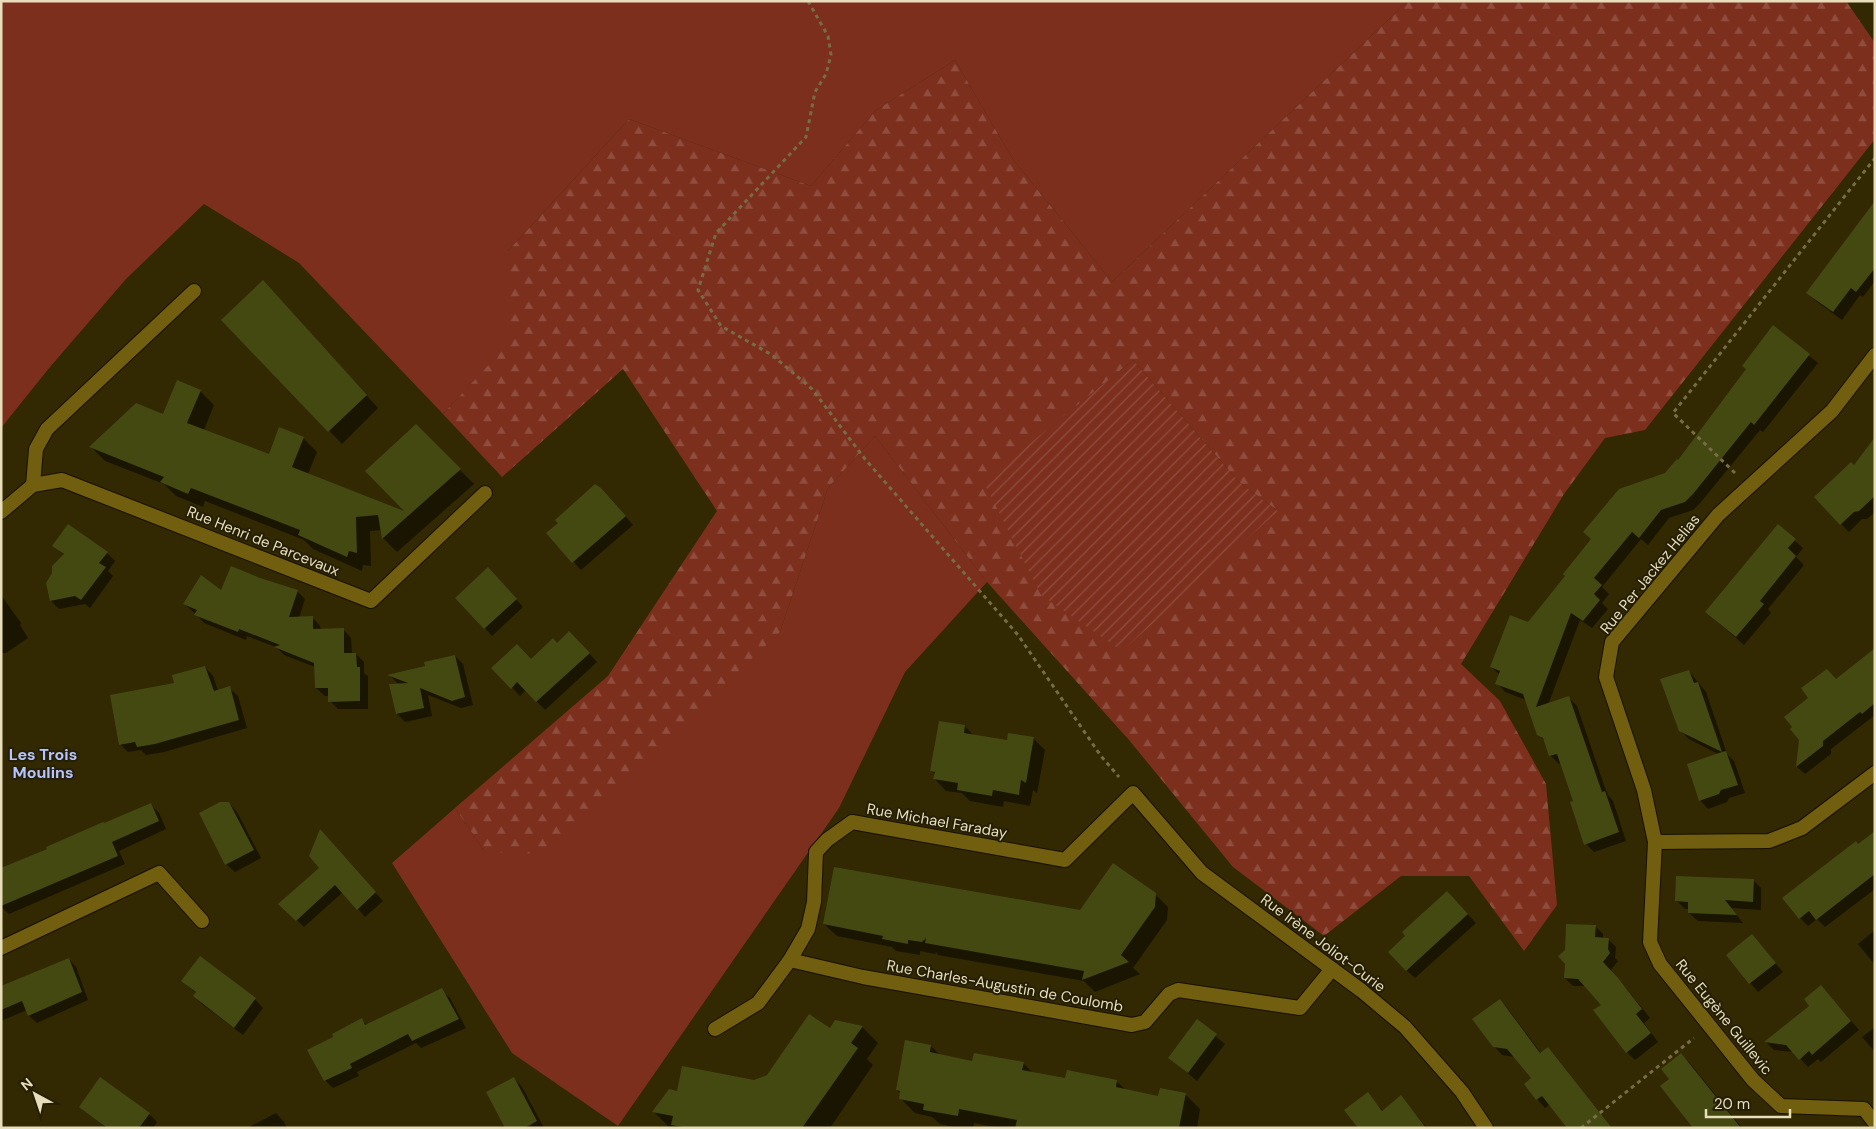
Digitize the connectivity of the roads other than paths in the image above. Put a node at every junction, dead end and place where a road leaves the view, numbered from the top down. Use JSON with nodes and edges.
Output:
{"nodes":[{"id":1,"x":194,"y":291,"type":"dead end"},
{"id":2,"x":1875,"y":355,"type":"edge"},
{"id":3,"x":34,"y":485,"type":"junction"},
{"id":4,"x":485,"y":493,"type":"dead end"},
{"id":5,"x":1,"y":512,"type":"edge"},
{"id":6,"x":1875,"y":774,"type":"edge"},
{"id":7,"x":1133,"y":793,"type":"joint"},
{"id":8,"x":1655,"y":842,"type":"junction"},
{"id":9,"x":202,"y":921,"type":"dead end"},
{"id":10,"x":1,"y":948,"type":"edge"},
{"id":11,"x":790,"y":960,"type":"junction"},
{"id":12,"x":1332,"y":969,"type":"junction"},
{"id":13,"x":714,"y":1029,"type":"dead end"},
{"id":14,"x":1875,"y":1123,"type":"edge"},
{"id":15,"x":1486,"y":1128,"type":"edge"}],
"edges":[{"from":1,"to":3,"type":"street"},
{"from":2,"to":8,"type":"street","name":"Rue Per Jackez Helias"},
{"from":3,"to":4,"type":"street","name":"Rue Henri de Parcevaux"},
{"from":3,"to":5,"type":"street","name":"Rue Henri de Parcevaux"},
{"from":6,"to":8,"type":"street"},
{"from":7,"to":11,"type":"street","name":"Rue Michael Faraday"},
{"from":7,"to":12,"type":"street","name":"Rue Irène Joliot-Curie"},
{"from":8,"to":14,"type":"street","name":"Rue Eugène Guillevic"},
{"from":9,"to":10,"type":"street"},
{"from":11,"to":12,"type":"street","name":"Rue Charles-Augustin de Coulomb"},
{"from":11,"to":13,"type":"street","name":"Rue Michael Faraday"},
{"from":12,"to":15,"type":"street","name":"Rue Irène Joliot-Curie"}]}
